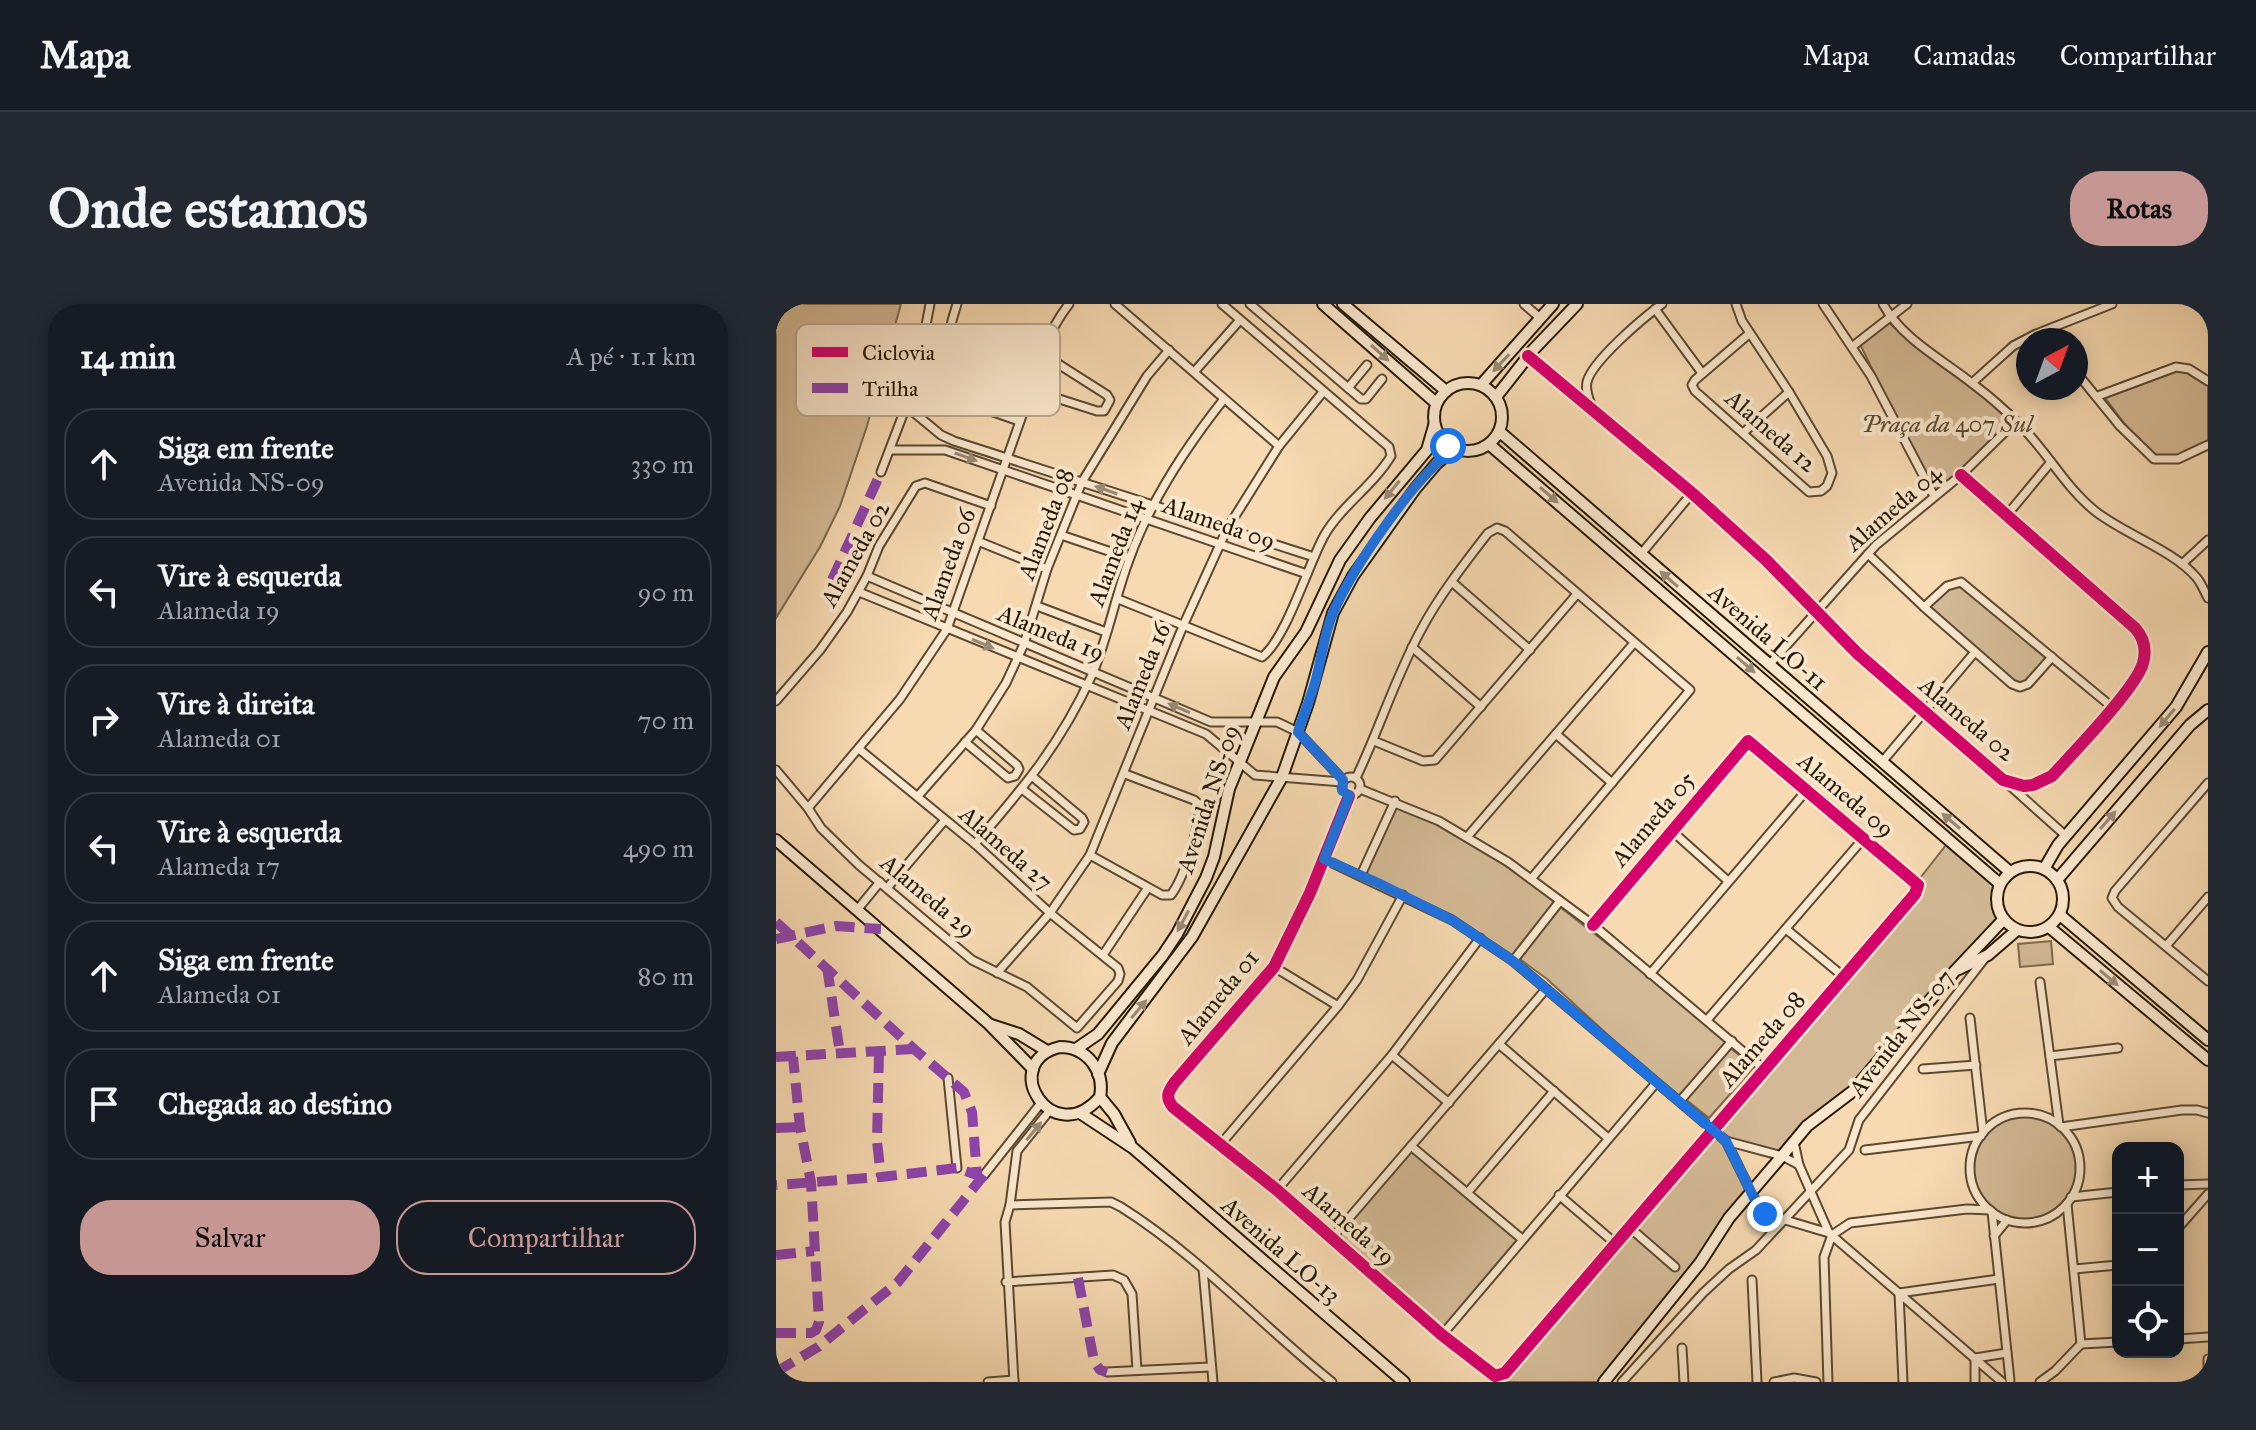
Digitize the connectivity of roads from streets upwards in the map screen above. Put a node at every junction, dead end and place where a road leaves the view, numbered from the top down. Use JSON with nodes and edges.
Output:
{"nodes":[{"id":1,"x":930,"y":304,"type":"edge"},
{"id":2,"x":957,"y":304,"type":"edge"},
{"id":3,"x":1069,"y":304,"type":"edge"},
{"id":4,"x":1115,"y":304,"type":"edge"},
{"id":5,"x":1222,"y":304,"type":"edge"},
{"id":6,"x":1250,"y":304,"type":"edge"},
{"id":7,"x":1323,"y":304,"type":"edge"},
{"id":8,"x":1343,"y":304,"type":"edge"},
{"id":9,"x":1524,"y":304,"type":"edge"},
{"id":10,"x":1553,"y":304,"type":"edge"},
{"id":11,"x":1577,"y":304,"type":"edge"},
{"id":12,"x":1736,"y":304,"type":"edge"},
{"id":13,"x":1823,"y":304,"type":"edge"},
{"id":14,"x":1883,"y":304,"type":"edge"},
{"id":15,"x":1907,"y":304,"type":"edge"},
{"id":16,"x":2112,"y":304,"type":"edge"},
{"id":17,"x":1658,"y":306,"type":"edge"},
{"id":18,"x":2102,"y":306,"type":"edge"},
{"id":19,"x":1890,"y":317,"type":"junction"},
{"id":20,"x":1540,"y":318,"type":"junction"},
{"id":21,"x":1240,"y":320,"type":"junction"},
{"id":22,"x":927,"y":324,"type":"edge"},
{"id":23,"x":950,"y":324,"type":"edge"},
{"id":24,"x":1054,"y":324,"type":"edge"},
{"id":25,"x":2057,"y":328,"type":"edge"},
{"id":26,"x":1750,"y":333,"type":"junction"},
{"id":27,"x":1293,"y":341,"type":"junction"},
{"id":28,"x":1853,"y":346,"type":"junction"},
{"id":29,"x":2016,"y":348,"type":"edge"},
{"id":30,"x":1169,"y":350,"type":"junction"},
{"id":31,"x":1283,"y":355,"type":"junction"},
{"id":32,"x":1528,"y":356,"type":"junction"},
{"id":33,"x":1060,"y":365,"type":"edge"},
{"id":34,"x":1367,"y":365,"type":"dead end"},
{"id":35,"x":1195,"y":371,"type":"junction"},
{"id":36,"x":1702,"y":373,"type":"junction"},
{"id":37,"x":1382,"y":379,"type":"dead end"},
{"id":38,"x":2208,"y":381,"type":"edge"},
{"id":39,"x":1972,"y":383,"type":"junction"},
{"id":40,"x":1481,"y":385,"type":"junction"},
{"id":41,"x":2088,"y":385,"type":"edge"},
{"id":42,"x":1348,"y":388,"type":"junction"},
{"id":43,"x":1446,"y":391,"type":"junction"},
{"id":44,"x":1323,"y":392,"type":"junction"},
{"id":45,"x":1789,"y":392,"type":"junction"},
{"id":46,"x":2098,"y":396,"type":"junction"},
{"id":47,"x":1496,"y":397,"type":"junction"},
{"id":48,"x":1060,"y":399,"type":"edge"},
{"id":49,"x":1224,"y":399,"type":"junction"},
{"id":50,"x":1436,"y":403,"type":"junction"},
{"id":51,"x":1593,"y":409,"type":"junction"},
{"id":52,"x":902,"y":416,"type":"edge"},
{"id":53,"x":918,"y":416,"type":"edge"},
{"id":54,"x":1005,"y":416,"type":"edge"},
{"id":55,"x":1021,"y":416,"type":"edge"},
{"id":56,"x":1019,"y":421,"type":"junction"},
{"id":57,"x":2016,"y":421,"type":"junction"},
{"id":58,"x":1434,"y":426,"type":"junction"},
{"id":59,"x":1500,"y":432,"type":"junction"},
{"id":60,"x":1743,"y":433,"type":"junction"},
{"id":61,"x":1490,"y":445,"type":"junction"},
{"id":62,"x":2208,"y":445,"type":"edge"},
{"id":63,"x":1279,"y":446,"type":"junction"},
{"id":64,"x":1454,"y":449,"type":"junction"},
{"id":65,"x":890,"y":450,"type":"junction"},
{"id":66,"x":1007,"y":457,"type":"junction"},
{"id":67,"x":2051,"y":462,"type":"junction"},
{"id":68,"x":1003,"y":470,"type":"junction"},
{"id":69,"x":881,"y":472,"type":"dead end"},
{"id":70,"x":1961,"y":475,"type":"junction"},
{"id":71,"x":1082,"y":482,"type":"junction"},
{"id":72,"x":1692,"y":493,"type":"junction"},
{"id":73,"x":1076,"y":495,"type":"junction"},
{"id":74,"x":1934,"y":496,"type":"junction"},
{"id":75,"x":1153,"y":505,"type":"junction"},
{"id":76,"x":991,"y":506,"type":"junction"},
{"id":77,"x":2007,"y":515,"type":"junction"},
{"id":78,"x":1148,"y":520,"type":"junction"},
{"id":79,"x":1227,"y":529,"type":"junction"},
{"id":80,"x":1061,"y":535,"type":"junction"},
{"id":81,"x":2208,"y":540,"type":"edge"},
{"id":82,"x":980,"y":542,"type":"junction"},
{"id":83,"x":1220,"y":545,"type":"junction"},
{"id":84,"x":1641,"y":554,"type":"junction"},
{"id":85,"x":1868,"y":554,"type":"junction"},
{"id":86,"x":1314,"y":557,"type":"junction"},
{"id":87,"x":1129,"y":558,"type":"junction"},
{"id":88,"x":2182,"y":564,"type":"junction"},
{"id":89,"x":1047,"y":569,"type":"junction"},
{"id":90,"x":1307,"y":574,"type":"junction"},
{"id":91,"x":867,"y":576,"type":"junction"},
{"id":92,"x":2197,"y":577,"type":"junction"},
{"id":93,"x":2208,"y":581,"type":"edge"},
{"id":94,"x":1452,"y":582,"type":"junction"},
{"id":95,"x":859,"y":592,"type":"junction"},
{"id":96,"x":1577,"y":594,"type":"junction"},
{"id":97,"x":2208,"y":598,"type":"edge"},
{"id":98,"x":1118,"y":599,"type":"junction"},
{"id":99,"x":1037,"y":606,"type":"junction"},
{"id":100,"x":1924,"y":607,"type":"junction"},
{"id":101,"x":1818,"y":611,"type":"junction"},
{"id":102,"x":954,"y":615,"type":"junction"},
{"id":103,"x":1183,"y":626,"type":"junction"},
{"id":104,"x":947,"y":629,"type":"junction"},
{"id":105,"x":1106,"y":632,"type":"junction"},
{"id":106,"x":1634,"y":643,"type":"junction"},
{"id":107,"x":1024,"y":644,"type":"junction"},
{"id":108,"x":1412,"y":647,"type":"junction"},
{"id":109,"x":1530,"y":650,"type":"junction"},
{"id":110,"x":1975,"y":652,"type":"junction"},
{"id":111,"x":2208,"y":652,"type":"edge"},
{"id":112,"x":2052,"y":657,"type":"junction"},
{"id":113,"x":1018,"y":658,"type":"junction"},
{"id":114,"x":1769,"y":665,"type":"junction"},
{"id":115,"x":1093,"y":672,"type":"junction"},
{"id":116,"x":1087,"y":684,"type":"junction"},
{"id":117,"x":1154,"y":698,"type":"junction"},
{"id":118,"x":776,"y":701,"type":"edge"},
{"id":119,"x":1481,"y":707,"type":"junction"},
{"id":120,"x":2112,"y":707,"type":"junction"},
{"id":121,"x":1150,"y":709,"type":"junction"},
{"id":122,"x":2208,"y":710,"type":"edge"},
{"id":123,"x":1923,"y":713,"type":"junction"},
{"id":124,"x":1254,"y":722,"type":"junction"},
{"id":125,"x":976,"y":730,"type":"junction"},
{"id":126,"x":1298,"y":732,"type":"junction"},
{"id":127,"x":1556,"y":734,"type":"junction"},
{"id":128,"x":1374,"y":741,"type":"junction"},
{"id":129,"x":1748,"y":741,"type":"joint"},
{"id":130,"x":965,"y":742,"type":"junction"},
{"id":131,"x":859,"y":749,"type":"junction"},
{"id":132,"x":1882,"y":762,"type":"junction"},
{"id":133,"x":1241,"y":764,"type":"junction"},
{"id":134,"x":776,"y":770,"type":"edge"},
{"id":135,"x":1125,"y":774,"type":"junction"},
{"id":136,"x":1033,"y":777,"type":"junction"},
{"id":137,"x":1282,"y":777,"type":"junction"},
{"id":138,"x":1356,"y":778,"type":"junction"},
{"id":139,"x":2003,"y":780,"type":"junction"},
{"id":140,"x":1343,"y":781,"type":"junction"},
{"id":141,"x":1612,"y":783,"type":"junction"},
{"id":142,"x":2207,"y":786,"type":"edge"},
{"id":143,"x":1022,"y":789,"type":"junction"},
{"id":144,"x":1360,"y":789,"type":"junction"},
{"id":145,"x":1806,"y":791,"type":"junction"},
{"id":146,"x":918,"y":796,"type":"junction"},
{"id":147,"x":1349,"y":796,"type":"junction"},
{"id":148,"x":1395,"y":801,"type":"junction"},
{"id":149,"x":808,"y":808,"type":"junction"},
{"id":150,"x":944,"y":821,"type":"junction"},
{"id":151,"x":1672,"y":831,"type":"junction"},
{"id":152,"x":1468,"y":836,"type":"junction"},
{"id":153,"x":2066,"y":836,"type":"junction"},
{"id":154,"x":1863,"y":839,"type":"junction"},
{"id":155,"x":776,"y":840,"type":"edge"},
{"id":156,"x":975,"y":844,"type":"junction"},
{"id":157,"x":1090,"y":855,"type":"junction"},
{"id":158,"x":1324,"y":859,"type":"junction"},
{"id":159,"x":2044,"y":869,"type":"junction"},
{"id":160,"x":2010,"y":872,"type":"junction"},
{"id":161,"x":1361,"y":875,"type":"junction"},
{"id":162,"x":1531,"y":879,"type":"junction"},
{"id":163,"x":2057,"y":880,"type":"junction"},
{"id":164,"x":1728,"y":881,"type":"junction"},
{"id":165,"x":1917,"y":882,"type":"joint"},
{"id":166,"x":2000,"y":884,"type":"junction"},
{"id":167,"x":884,"y":885,"type":"junction"},
{"id":168,"x":1147,"y":889,"type":"junction"},
{"id":169,"x":1403,"y":895,"type":"junction"},
{"id":170,"x":2208,"y":897,"type":"edge"},
{"id":171,"x":1560,"y":901,"type":"junction"},
{"id":172,"x":857,"y":910,"type":"junction"},
{"id":173,"x":1050,"y":913,"type":"junction"},
{"id":174,"x":2060,"y":915,"type":"junction"},
{"id":175,"x":2003,"y":920,"type":"junction"},
{"id":176,"x":1593,"y":925,"type":"junction"},
{"id":177,"x":2049,"y":927,"type":"junction"},
{"id":178,"x":1786,"y":929,"type":"junction"},
{"id":179,"x":2017,"y":930,"type":"junction"},
{"id":180,"x":1480,"y":938,"type":"junction"},
{"id":181,"x":2166,"y":946,"type":"junction"},
{"id":182,"x":1103,"y":955,"type":"junction"},
{"id":183,"x":1988,"y":955,"type":"junction"},
{"id":184,"x":1513,"y":961,"type":"junction"},
{"id":185,"x":1274,"y":967,"type":"junction"},
{"id":186,"x":1954,"y":972,"type":"junction"},
{"id":187,"x":997,"y":973,"type":"junction"},
{"id":188,"x":1650,"y":974,"type":"junction"},
{"id":189,"x":1844,"y":977,"type":"junction"},
{"id":190,"x":2208,"y":981,"type":"edge"},
{"id":191,"x":2040,"y":982,"type":"dead end"},
{"id":192,"x":1546,"y":989,"type":"junction"},
{"id":193,"x":1338,"y":1006,"type":"junction"},
{"id":194,"x":1970,"y":1018,"type":"dead end"},
{"id":195,"x":1707,"y":1020,"type":"junction"},
{"id":196,"x":989,"y":1024,"type":"junction"},
{"id":197,"x":1077,"y":1028,"type":"joint"},
{"id":198,"x":2208,"y":1040,"type":"edge"},
{"id":199,"x":1732,"y":1041,"type":"junction"},
{"id":200,"x":1499,"y":1044,"type":"junction"},
{"id":201,"x":2118,"y":1048,"type":"dead end"},
{"id":202,"x":1076,"y":1049,"type":"junction"},
{"id":203,"x":1047,"y":1051,"type":"junction"},
{"id":204,"x":1392,"y":1055,"type":"junction"},
{"id":205,"x":2050,"y":1056,"type":"junction"},
{"id":206,"x":2208,"y":1060,"type":"edge"},
{"id":207,"x":1976,"y":1065,"type":"junction"},
{"id":208,"x":1033,"y":1069,"type":"junction"},
{"id":209,"x":1923,"y":1069,"type":"dead end"},
{"id":210,"x":1765,"y":1070,"type":"junction"},
{"id":211,"x":1098,"y":1074,"type":"junction"},
{"id":212,"x":948,"y":1078,"type":"dead end"},
{"id":213,"x":1656,"y":1083,"type":"junction"},
{"id":214,"x":1169,"y":1090,"type":"joint"},
{"id":215,"x":1554,"y":1091,"type":"junction"},
{"id":216,"x":1100,"y":1097,"type":"junction"},
{"id":217,"x":1680,"y":1101,"type":"junction"},
{"id":218,"x":2055,"y":1102,"type":"junction"},
{"id":219,"x":1449,"y":1103,"type":"junction"},
{"id":220,"x":1046,"y":1107,"type":"junction"},
{"id":221,"x":1981,"y":1108,"type":"junction"},
{"id":222,"x":1080,"y":1113,"type":"junction"},
{"id":223,"x":2208,"y":1113,"type":"edge"},
{"id":224,"x":2047,"y":1118,"type":"junction"},
{"id":225,"x":1994,"y":1123,"type":"junction"},
{"id":226,"x":2083,"y":1124,"type":"junction"},
{"id":227,"x":2060,"y":1126,"type":"junction"},
{"id":228,"x":1713,"y":1130,"type":"junction"},
{"id":229,"x":1982,"y":1134,"type":"junction"},
{"id":230,"x":2070,"y":1137,"type":"junction"},
{"id":231,"x":1608,"y":1138,"type":"junction"},
{"id":232,"x":1956,"y":1140,"type":"junction"},
{"id":233,"x":1726,"y":1141,"type":"junction"},
{"id":234,"x":1794,"y":1142,"type":"junction"},
{"id":235,"x":1008,"y":1143,"type":"junction"},
{"id":236,"x":1220,"y":1145,"type":"junction"},
{"id":237,"x":1411,"y":1146,"type":"junction"},
{"id":238,"x":1975,"y":1146,"type":"junction"},
{"id":239,"x":1133,"y":1148,"type":"junction"},
{"id":240,"x":1865,"y":1150,"type":"dead end"},
{"id":241,"x":1017,"y":1151,"type":"junction"},
{"id":242,"x":1782,"y":1156,"type":"junction"},
{"id":243,"x":1799,"y":1165,"type":"junction"},
{"id":244,"x":957,"y":1168,"type":"dead end"},
{"id":245,"x":984,"y":1175,"type":"dead end"},
{"id":246,"x":2208,"y":1184,"type":"edge"},
{"id":247,"x":2184,"y":1185,"type":"edge"},
{"id":248,"x":2076,"y":1189,"type":"junction"},
{"id":249,"x":1277,"y":1190,"type":"junction"},
{"id":250,"x":1809,"y":1190,"type":"junction"},
{"id":251,"x":1468,"y":1192,"type":"junction"},
{"id":252,"x":1751,"y":1192,"type":"junction"},
{"id":253,"x":2112,"y":1193,"type":"edge"},
{"id":254,"x":2208,"y":1194,"type":"edge"},
{"id":255,"x":1559,"y":1195,"type":"junction"},
{"id":256,"x":2088,"y":1195,"type":"junction"},
{"id":257,"x":1980,"y":1199,"type":"junction"},
{"id":258,"x":2069,"y":1201,"type":"junction"},
{"id":259,"x":1010,"y":1205,"type":"junction"},
{"id":260,"x":1967,"y":1209,"type":"junction"},
{"id":261,"x":1991,"y":1211,"type":"junction"},
{"id":262,"x":2057,"y":1213,"type":"junction"},
{"id":263,"x":1782,"y":1220,"type":"junction"},
{"id":264,"x":2007,"y":1220,"type":"junction"},
{"id":265,"x":2184,"y":1221,"type":"edge"},
{"id":266,"x":2070,"y":1224,"type":"junction"},
{"id":267,"x":1629,"y":1227,"type":"junction"},
{"id":268,"x":1831,"y":1234,"type":"junction"},
{"id":269,"x":1994,"y":1236,"type":"junction"},
{"id":270,"x":1332,"y":1238,"type":"junction"},
{"id":271,"x":1522,"y":1239,"type":"junction"},
{"id":272,"x":1616,"y":1244,"type":"junction"},
{"id":273,"x":2112,"y":1266,"type":"edge"},
{"id":274,"x":1675,"y":1267,"type":"dead end"},
{"id":275,"x":1203,"y":1269,"type":"junction"},
{"id":276,"x":2074,"y":1269,"type":"junction"},
{"id":277,"x":1999,"y":1279,"type":"junction"},
{"id":278,"x":1752,"y":1280,"type":"dead end"},
{"id":279,"x":1006,"y":1282,"type":"junction"},
{"id":280,"x":1899,"y":1293,"type":"junction"},
{"id":281,"x":1442,"y":1335,"type":"junction"},
{"id":282,"x":2208,"y":1337,"type":"edge"},
{"id":283,"x":2184,"y":1339,"type":"edge"},
{"id":284,"x":2112,"y":1342,"type":"edge"},
{"id":285,"x":2081,"y":1344,"type":"junction"},
{"id":286,"x":1682,"y":1348,"type":"dead end"},
{"id":287,"x":2007,"y":1353,"type":"junction"},
{"id":288,"x":1975,"y":1358,"type":"junction"},
{"id":289,"x":2208,"y":1359,"type":"edge"},
{"id":290,"x":1210,"y":1367,"type":"junction"},
{"id":291,"x":1509,"y":1367,"type":"joint"},
{"id":292,"x":1137,"y":1370,"type":"junction"},
{"id":293,"x":2055,"y":1371,"type":"junction"},
{"id":294,"x":1107,"y":1372,"type":"dead end"},
{"id":295,"x":1828,"y":1378,"type":"edge"},
{"id":296,"x":1758,"y":1379,"type":"edge"},
{"id":297,"x":1014,"y":1381,"type":"edge"},
{"id":298,"x":2008,"y":1381,"type":"edge"},
{"id":299,"x":988,"y":1382,"type":"edge"},
{"id":300,"x":1213,"y":1382,"type":"edge"},
{"id":301,"x":1332,"y":1382,"type":"edge"},
{"id":302,"x":1404,"y":1382,"type":"edge"},
{"id":303,"x":1604,"y":1382,"type":"edge"},
{"id":304,"x":1622,"y":1382,"type":"edge"},
{"id":305,"x":1684,"y":1382,"type":"edge"},
{"id":306,"x":1774,"y":1382,"type":"edge"},
{"id":307,"x":1818,"y":1382,"type":"edge"},
{"id":308,"x":1903,"y":1382,"type":"edge"},
{"id":309,"x":1975,"y":1382,"type":"edge"},
{"id":310,"x":2040,"y":1382,"type":"edge"},
{"id":311,"x":2051,"y":1382,"type":"edge"},
{"id":312,"x":2208,"y":1382,"type":"edge"}],
"edges":[{"from":1,"to":22,"type":"street"},
{"from":2,"to":23,"type":"street"},
{"from":3,"to":24,"type":"street","name":"Alameda 06"},
{"from":4,"to":30,"type":"street"},
{"from":5,"to":21,"type":"street"},
{"from":6,"to":27,"type":"street"},
{"from":7,"to":50,"type":"street","one_way":true},
{"from":8,"to":43,"type":"street"},
{"from":9,"to":20,"type":"street"},
{"from":10,"to":20,"type":"street"},
{"from":11,"to":32,"type":"street"},
{"from":12,"to":26,"type":"street","name":"Alameda 12"},
{"from":13,"to":28,"type":"street"},
{"from":14,"to":19,"type":"street"},
{"from":15,"to":19,"type":"street"},
{"from":16,"to":18,"type":"street"},
{"from":17,"to":36,"type":"street"},
{"from":17,"to":51,"type":"street"},
{"from":18,"to":25,"type":"street"},
{"from":19,"to":28,"type":"street"},
{"from":19,"to":39,"type":"street"},
{"from":20,"to":40,"type":"street","one_way":true},
{"from":21,"to":31,"type":"street"},
{"from":21,"to":35,"type":"street"},
{"from":26,"to":36,"type":"street","name":"Alameda 12"},
{"from":26,"to":45,"type":"street","name":"Alameda 12"},
{"from":27,"to":31,"type":"street"},
{"from":27,"to":42,"type":"street"},
{"from":28,"to":74,"type":"street"},
{"from":29,"to":39,"type":"street"},
{"from":30,"to":35,"type":"street"},
{"from":30,"to":71,"type":"street","name":"Alameda 08"},
{"from":31,"to":44,"type":"street"},
{"from":32,"to":47,"type":"street"},
{"from":32,"to":51,"type":"street","name":"Alameda 02"},
{"from":33,"to":48,"type":"street"},
{"from":34,"to":42,"type":"street"},
{"from":35,"to":49,"type":"street"},
{"from":36,"to":60,"type":"street","name":"Alameda 12"},
{"from":37,"to":42,"type":"street"},
{"from":38,"to":46,"type":"street"},
{"from":39,"to":57,"type":"street"},
{"from":40,"to":43,"type":"street"},
{"from":40,"to":47,"type":"street"},
{"from":41,"to":46,"type":"street"},
{"from":43,"to":50,"type":"street"},
{"from":44,"to":63,"type":"street","name":"Alameda 16"},
{"from":44,"to":86,"type":"street"},
{"from":45,"to":60,"type":"street"},
{"from":45,"to":60,"type":"street","name":"Alameda 12"},
{"from":46,"to":62,"type":"street"},
{"from":47,"to":59,"type":"street"},
{"from":49,"to":63,"type":"street"},
{"from":49,"to":75,"type":"street","name":"Alameda 14"},
{"from":50,"to":58,"type":"street"},
{"from":51,"to":72,"type":"street","name":"Alameda 02"},
{"from":52,"to":65,"type":"street"},
{"from":53,"to":66,"type":"street","name":"Alameda 09"},
{"from":54,"to":56,"type":"street"},
{"from":55,"to":56,"type":"street","name":"Alameda 06"},
{"from":56,"to":66,"type":"street","name":"Alameda 06"},
{"from":57,"to":67,"type":"street"},
{"from":57,"to":70,"type":"street","name":"Alameda 04"},
{"from":58,"to":64,"type":"street"},
{"from":58,"to":124,"type":"street","name":"Avenida NS-09","one_way":true},
{"from":59,"to":61,"type":"street"},
{"from":59,"to":84,"type":"street","name":"Avenida LO-11"},
{"from":61,"to":64,"type":"street"},
{"from":61,"to":166,"type":"street","name":"Avenida LO-11","one_way":true},
{"from":63,"to":79,"type":"street","name":"Alameda 16"},
{"from":64,"to":126,"type":"street","name":"Avenida NS-09"},
{"from":65,"to":68,"type":"street","name":"Alameda 09","one_way":true},
{"from":65,"to":69,"type":"street"},
{"from":66,"to":68,"type":"street","name":"Alameda 06"},
{"from":66,"to":71,"type":"street","name":"Alameda 09"},
{"from":67,"to":77,"type":"street"},
{"from":67,"to":88,"type":"street"},
{"from":68,"to":73,"type":"street","name":"Alameda 09"},
{"from":68,"to":76,"type":"street","name":"Alameda 06"},
{"from":70,"to":74,"type":"street","name":"Alameda 04"},
{"from":70,"to":77,"type":"street","name":"Alameda 02"},
{"from":71,"to":73,"type":"street","name":"Alameda 08"},
{"from":75,"to":71,"type":"street","name":"Alameda 09","one_way":true},
{"from":72,"to":84,"type":"street"},
{"from":72,"to":101,"type":"street","name":"Alameda 02"},
{"from":73,"to":78,"type":"street","name":"Alameda 09"},
{"from":73,"to":80,"type":"street","name":"Alameda 08"},
{"from":74,"to":85,"type":"street","name":"Alameda 04"},
{"from":75,"to":78,"type":"street","name":"Alameda 14"},
{"from":75,"to":79,"type":"street","name":"Alameda 09"},
{"from":76,"to":82,"type":"street","name":"Alameda 06"},
{"from":76,"to":91,"type":"street","name":"Alameda 02"},
{"from":77,"to":120,"type":"street","name":"Alameda 02"},
{"from":78,"to":83,"type":"street","name":"Alameda 09"},
{"from":78,"to":87,"type":"street","name":"Alameda 14"},
{"from":79,"to":83,"type":"street","name":"Alameda 16"},
{"from":79,"to":86,"type":"street","name":"Alameda 09"},
{"from":80,"to":87,"type":"street"},
{"from":80,"to":89,"type":"street","name":"Alameda 08"},
{"from":81,"to":88,"type":"street"},
{"from":82,"to":89,"type":"street"},
{"from":82,"to":102,"type":"street","name":"Alameda 06"},
{"from":83,"to":90,"type":"street","name":"Alameda 09"},
{"from":83,"to":103,"type":"street","name":"Alameda 16"},
{"from":114,"to":84,"type":"street","name":"Avenida LO-11","one_way":true},
{"from":85,"to":100,"type":"street"},
{"from":85,"to":101,"type":"street","name":"Alameda 04"},
{"from":86,"to":90,"type":"street"},
{"from":87,"to":98,"type":"street","name":"Alameda 14"},
{"from":88,"to":92,"type":"street"},
{"from":89,"to":99,"type":"street","name":"Alameda 08"},
{"from":90,"to":103,"type":"street"},
{"from":91,"to":95,"type":"street","name":"Alameda 02"},
{"from":91,"to":102,"type":"street","name":"Alameda 19"},
{"from":92,"to":93,"type":"street"},
{"from":92,"to":97,"type":"street"},
{"from":94,"to":96,"type":"street"},
{"from":94,"to":108,"type":"street"},
{"from":94,"to":109,"type":"street"},
{"from":95,"to":104,"type":"street","name":"Alameda 19"},
{"from":95,"to":118,"type":"street","name":"Alameda 02"},
{"from":96,"to":106,"type":"street"},
{"from":96,"to":109,"type":"street"},
{"from":98,"to":103,"type":"street"},
{"from":98,"to":105,"type":"street","name":"Alameda 14"},
{"from":99,"to":105,"type":"street"},
{"from":99,"to":107,"type":"street","name":"Alameda 08"},
{"from":100,"to":110,"type":"street"},
{"from":100,"to":112,"type":"street"},
{"from":101,"to":114,"type":"street","name":"Alameda 04"},
{"from":101,"to":123,"type":"street","name":"Alameda 02"},
{"from":102,"to":104,"type":"street","name":"Alameda 06"},
{"from":102,"to":107,"type":"street","name":"Alameda 19"},
{"from":103,"to":117,"type":"street","name":"Alameda 16"},
{"from":104,"to":113,"type":"street","name":"Alameda 19","one_way":true},
{"from":104,"to":131,"type":"street","name":"Alameda 06"},
{"from":105,"to":115,"type":"street","name":"Alameda 14"},
{"from":106,"to":127,"type":"street"},
{"from":106,"to":141,"type":"street"},
{"from":107,"to":113,"type":"street","name":"Alameda 08"},
{"from":107,"to":115,"type":"street","name":"Alameda 19"},
{"from":108,"to":119,"type":"street"},
{"from":108,"to":128,"type":"street"},
{"from":109,"to":119,"type":"street"},
{"from":110,"to":112,"type":"street"},
{"from":110,"to":123,"type":"street"},
{"from":111,"to":153,"type":"street","one_way":true},
{"from":112,"to":120,"type":"street"},
{"from":113,"to":116,"type":"street","name":"Alameda 19"},
{"from":113,"to":125,"type":"street","name":"Alameda 08"},
{"from":114,"to":132,"type":"street","name":"Avenida LO-11"},
{"from":115,"to":116,"type":"street","name":"Alameda 14"},
{"from":115,"to":117,"type":"street","name":"Alameda 19"},
{"from":116,"to":121,"type":"street","name":"Alameda 19"},
{"from":116,"to":136,"type":"street","name":"Alameda 14"},
{"from":117,"to":121,"type":"street","name":"Alameda 16"},
{"from":124,"to":117,"type":"street","name":"Alameda 19","one_way":true},
{"from":119,"to":128,"type":"street"},
{"from":120,"to":139,"type":"street","name":"Alameda 02"},
{"from":121,"to":133,"type":"street","name":"Alameda 19"},
{"from":121,"to":135,"type":"street","name":"Alameda 16"},
{"from":163,"to":122,"type":"street","one_way":true},
{"from":123,"to":132,"type":"street"},
{"from":123,"to":139,"type":"street","name":"Alameda 02"},
{"from":124,"to":126,"type":"street","name":"Alameda 19"},
{"from":124,"to":133,"type":"street","name":"Avenida NS-09"},
{"from":125,"to":130,"type":"street","name":"Alameda 08"},
{"from":125,"to":130,"type":"street"},
{"from":126,"to":137,"type":"street","name":"Avenida NS-09"},
{"from":126,"to":140,"type":"street"},
{"from":127,"to":141,"type":"street"},
{"from":127,"to":152,"type":"street"},
{"from":128,"to":138,"type":"street"},
{"from":129,"to":145,"type":"street","name":"Alameda 09"},
{"from":129,"to":151,"type":"street","name":"Alameda 05"},
{"from":130,"to":146,"type":"street","name":"Alameda 08"},
{"from":131,"to":146,"type":"street","name":"Alameda 27"},
{"from":131,"to":149,"type":"street","name":"Alameda 06"},
{"from":160,"to":132,"type":"street","name":"Avenida LO-11","one_way":true},
{"from":133,"to":137,"type":"street","name":"Alameda 19"},
{"from":133,"to":202,"type":"street","name":"Avenida NS-09","one_way":true},
{"from":134,"to":149,"type":"street","name":"Alameda 29"},
{"from":135,"to":157,"type":"street","name":"Alameda 16"},
{"from":135,"to":168,"type":"street"},
{"from":136,"to":143,"type":"street","name":"Alameda 14"},
{"from":136,"to":143,"type":"street"},
{"from":137,"to":140,"type":"street","name":"Alameda 19"},
{"from":211,"to":137,"type":"street","name":"Avenida NS-09","one_way":true},
{"from":138,"to":140,"type":"street"},
{"from":138,"to":144,"type":"street"},
{"from":139,"to":153,"type":"street"},
{"from":140,"to":147,"type":"street"},
{"from":141,"to":162,"type":"street"},
{"from":142,"to":181,"type":"street"},
{"from":143,"to":156,"type":"street","name":"Alameda 14"},
{"from":144,"to":147,"type":"street"},
{"from":144,"to":148,"type":"street"},
{"from":145,"to":154,"type":"street","name":"Alameda 09"},
{"from":145,"to":164,"type":"street"},
{"from":146,"to":150,"type":"street","name":"Alameda 27"},
{"from":147,"to":158,"type":"street","name":"Alameda 01"},
{"from":148,"to":152,"type":"street"},
{"from":148,"to":161,"type":"street"},
{"from":149,"to":167,"type":"street","name":"Alameda 29"},
{"from":150,"to":156,"type":"street","name":"Alameda 27"},
{"from":150,"to":167,"type":"street"},
{"from":151,"to":164,"type":"street"},
{"from":151,"to":176,"type":"street","name":"Alameda 05"},
{"from":152,"to":162,"type":"street"},
{"from":153,"to":159,"type":"street"},
{"from":154,"to":165,"type":"street","name":"Alameda 09"},
{"from":154,"to":178,"type":"street"},
{"from":155,"to":172,"type":"street"},
{"from":156,"to":173,"type":"street","name":"Alameda 27"},
{"from":157,"to":168,"type":"street"},
{"from":157,"to":173,"type":"street","name":"Alameda 16"},
{"from":158,"to":161,"type":"street"},
{"from":158,"to":185,"type":"street","name":"Alameda 01"},
{"from":159,"to":160,"type":"street"},
{"from":159,"to":163,"type":"street"},
{"from":160,"to":166,"type":"street"},
{"from":161,"to":169,"type":"street"},
{"from":162,"to":171,"type":"street"},
{"from":163,"to":174,"type":"street"},
{"from":164,"to":188,"type":"street"},
{"from":165,"to":189,"type":"street","name":"Alameda 08"},
{"from":166,"to":175,"type":"street"},
{"from":167,"to":172,"type":"street"},
{"from":167,"to":187,"type":"street","name":"Alameda 29"},
{"from":168,"to":182,"type":"street"},
{"from":169,"to":180,"type":"street"},
{"from":169,"to":193,"type":"street"},
{"from":170,"to":181,"type":"street"},
{"from":171,"to":176,"type":"street"},
{"from":171,"to":184,"type":"street"},
{"from":172,"to":196,"type":"street"},
{"from":173,"to":182,"type":"street","name":"Alameda 27"},
{"from":173,"to":187,"type":"street","name":"Alameda 16"},
{"from":174,"to":177,"type":"street"},
{"from":174,"to":198,"type":"street"},
{"from":175,"to":179,"type":"street"},
{"from":175,"to":186,"type":"street","name":"Avenida NS-07"},
{"from":176,"to":188,"type":"street"},
{"from":177,"to":179,"type":"street"},
{"from":177,"to":206,"type":"street","one_way":true},
{"from":178,"to":189,"type":"street"},
{"from":178,"to":195,"type":"street"},
{"from":179,"to":183,"type":"street","name":"Avenida NS-07"},
{"from":180,"to":184,"type":"street"},
{"from":180,"to":204,"type":"street"},
{"from":181,"to":190,"type":"street"},
{"from":182,"to":197,"type":"street","name":"Alameda 27"},
{"from":183,"to":186,"type":"street","name":"Avenida NS-07"},
{"from":183,"to":250,"type":"street","name":"Avenida NS-07"},
{"from":184,"to":192,"type":"street"},
{"from":185,"to":193,"type":"street"},
{"from":185,"to":214,"type":"street","name":"Alameda 01"},
{"from":186,"to":234,"type":"street","name":"Avenida NS-07"},
{"from":187,"to":197,"type":"street","name":"Alameda 29"},
{"from":188,"to":195,"type":"street"},
{"from":189,"to":210,"type":"street","name":"Alameda 08"},
{"from":191,"to":205,"type":"street"},
{"from":192,"to":200,"type":"street"},
{"from":192,"to":213,"type":"street"},
{"from":193,"to":236,"type":"street"},
{"from":194,"to":207,"type":"street"},
{"from":195,"to":199,"type":"street"},
{"from":196,"to":203,"type":"street"},
{"from":196,"to":208,"type":"street"},
{"from":199,"to":210,"type":"street"},
{"from":199,"to":217,"type":"street"},
{"from":200,"to":215,"type":"street"},
{"from":200,"to":219,"type":"street"},
{"from":201,"to":205,"type":"street"},
{"from":202,"to":203,"type":"street"},
{"from":202,"to":211,"type":"street"},
{"from":203,"to":208,"type":"street"},
{"from":204,"to":219,"type":"street"},
{"from":204,"to":249,"type":"street"},
{"from":205,"to":218,"type":"street"},
{"from":207,"to":209,"type":"street"},
{"from":207,"to":221,"type":"street"},
{"from":208,"to":220,"type":"street"},
{"from":210,"to":228,"type":"street","name":"Alameda 08"},
{"from":211,"to":216,"type":"street","name":"Avenida LO-13"},
{"from":212,"to":244,"type":"street"},
{"from":213,"to":217,"type":"street"},
{"from":213,"to":231,"type":"street"},
{"from":214,"to":236,"type":"street","name":"Alameda 19"},
{"from":215,"to":231,"type":"street"},
{"from":215,"to":251,"type":"street"},
{"from":216,"to":222,"type":"street"},
{"from":216,"to":239,"type":"street","name":"Avenida LO-13"},
{"from":217,"to":228,"type":"street"},
{"from":218,"to":224,"type":"street"},
{"from":218,"to":227,"type":"street"},
{"from":219,"to":237,"type":"street"},
{"from":220,"to":222,"type":"street","name":"Avenida LO-13"},
{"from":220,"to":235,"type":"street"},
{"from":241,"to":220,"type":"street","one_way":true},
{"from":221,"to":225,"type":"street"},
{"from":221,"to":229,"type":"street"},
{"from":222,"to":239,"type":"street","name":"Avenida LO-13"},
{"from":223,"to":226,"type":"street"},
{"from":224,"to":225,"type":"street"},
{"from":224,"to":227,"type":"street"},
{"from":225,"to":229,"type":"street"},
{"from":226,"to":227,"type":"street"},
{"from":226,"to":230,"type":"street"},
{"from":227,"to":230,"type":"street"},
{"from":228,"to":233,"type":"street"},
{"from":228,"to":267,"type":"street","name":"Alameda 08"},
{"from":229,"to":232,"type":"street"},
{"from":229,"to":238,"type":"street"},
{"from":230,"to":248,"type":"street"},
{"from":231,"to":255,"type":"street"},
{"from":232,"to":238,"type":"street"},
{"from":232,"to":240,"type":"street"},
{"from":233,"to":242,"type":"street"},
{"from":233,"to":252,"type":"street"},
{"from":234,"to":242,"type":"street","name":"Avenida NS-07"},
{"from":234,"to":243,"type":"street"},
{"from":235,"to":241,"type":"street"},
{"from":235,"to":245,"type":"street"},
{"from":236,"to":249,"type":"street","name":"Alameda 19"},
{"from":237,"to":251,"type":"street"},
{"from":237,"to":270,"type":"street"},
{"from":238,"to":257,"type":"street"},
{"from":239,"to":302,"type":"street","name":"Avenida LO-13"},
{"from":241,"to":259,"type":"street"},
{"from":242,"to":243,"type":"street"},
{"from":242,"to":252,"type":"street","name":"Avenida NS-07"},
{"from":243,"to":250,"type":"street"},
{"from":246,"to":247,"type":"street"},
{"from":248,"to":256,"type":"street"},
{"from":248,"to":258,"type":"street"},
{"from":249,"to":270,"type":"street","name":"Alameda 19"},
{"from":250,"to":263,"type":"street","name":"Avenida NS-07"},
{"from":250,"to":268,"type":"street"},
{"from":251,"to":271,"type":"street"},
{"from":252,"to":263,"type":"street"},
{"from":252,"to":303,"type":"street","name":"Avenida NS-07"},
{"from":253,"to":256,"type":"street"},
{"from":254,"to":265,"type":"street"},
{"from":255,"to":271,"type":"street"},
{"from":255,"to":272,"type":"street"},
{"from":256,"to":258,"type":"street"},
{"from":257,"to":260,"type":"street"},
{"from":257,"to":261,"type":"street"},
{"from":258,"to":262,"type":"street"},
{"from":258,"to":266,"type":"street"},
{"from":259,"to":275,"type":"street"},
{"from":259,"to":279,"type":"street"},
{"from":260,"to":261,"type":"street"},
{"from":260,"to":268,"type":"street"},
{"from":261,"to":264,"type":"street"},
{"from":261,"to":269,"type":"street"},
{"from":262,"to":264,"type":"street"},
{"from":262,"to":266,"type":"street"},
{"from":263,"to":268,"type":"street"},
{"from":263,"to":304,"type":"street","name":"Avenida NS-07"},
{"from":264,"to":269,"type":"street"},
{"from":266,"to":276,"type":"street"},
{"from":267,"to":272,"type":"street","name":"Alameda 08"},
{"from":267,"to":274,"type":"street"},
{"from":268,"to":280,"type":"street"},
{"from":268,"to":295,"type":"street"},
{"from":269,"to":277,"type":"street"},
{"from":270,"to":281,"type":"street","name":"Alameda 19"},
{"from":271,"to":281,"type":"street"},
{"from":272,"to":291,"type":"street","name":"Alameda 08"},
{"from":273,"to":276,"type":"street"},
{"from":275,"to":290,"type":"street"},
{"from":275,"to":301,"type":"street"},
{"from":276,"to":285,"type":"street"},
{"from":277,"to":280,"type":"street"},
{"from":277,"to":287,"type":"street"},
{"from":278,"to":296,"type":"street"},
{"from":279,"to":292,"type":"street"},
{"from":279,"to":297,"type":"street"},
{"from":280,"to":288,"type":"street"},
{"from":280,"to":308,"type":"street"},
{"from":281,"to":291,"type":"street","name":"Alameda 19"},
{"from":282,"to":283,"type":"street"},
{"from":284,"to":285,"type":"street"},
{"from":285,"to":293,"type":"street"},
{"from":286,"to":305,"type":"street"},
{"from":287,"to":288,"type":"street"},
{"from":287,"to":298,"type":"street"},
{"from":288,"to":298,"type":"street"},
{"from":288,"to":309,"type":"street"},
{"from":289,"to":312,"type":"street"},
{"from":290,"to":292,"type":"street"},
{"from":290,"to":300,"type":"street"},
{"from":292,"to":294,"type":"street"},
{"from":293,"to":310,"type":"street"},
{"from":293,"to":311,"type":"street"},
{"from":295,"to":307,"type":"street"},
{"from":297,"to":299,"type":"street"},
{"from":306,"to":307,"type":"street"}]}
